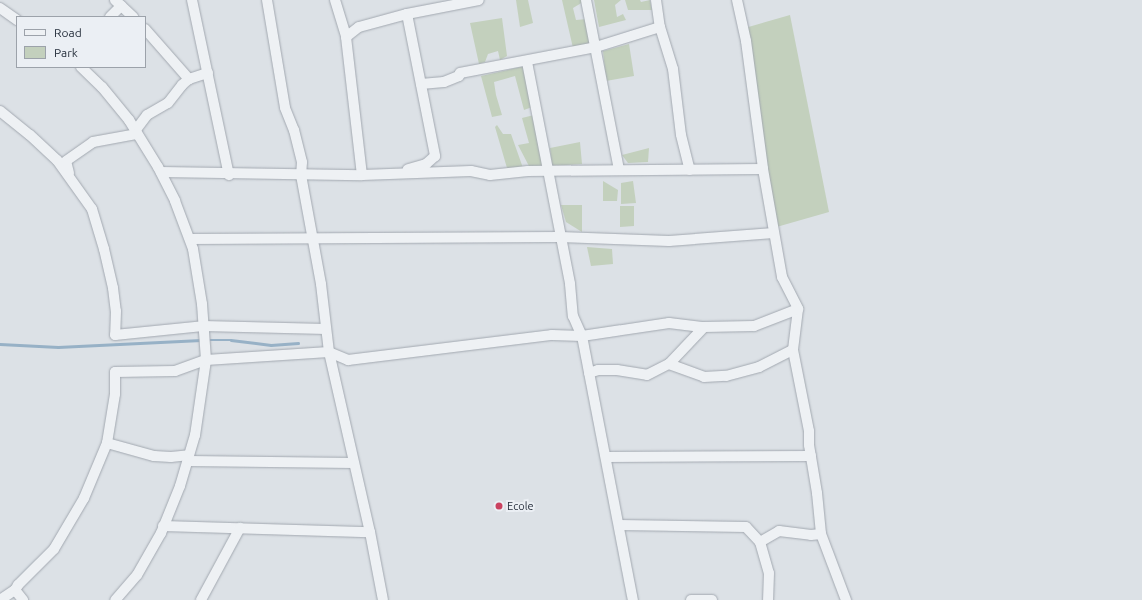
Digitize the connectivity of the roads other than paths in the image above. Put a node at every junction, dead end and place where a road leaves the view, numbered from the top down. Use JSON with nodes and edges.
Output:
{"nodes":[{"id":1,"x":192,"y":0,"type":"edge"},
{"id":2,"x":266,"y":0,"type":"edge"},
{"id":3,"x":336,"y":0,"type":"edge"},
{"id":4,"x":479,"y":0,"type":"edge"},
{"id":5,"x":586,"y":0,"type":"edge"},
{"id":6,"x":656,"y":0,"type":"edge"},
{"id":7,"x":737,"y":0,"type":"edge"},
{"id":8,"x":118,"y":3,"type":"edge"},
{"id":9,"x":0,"y":8,"type":"edge"},
{"id":10,"x":407,"y":14,"type":"junction"},
{"id":11,"x":111,"y":16,"type":"edge"},
{"id":12,"x":132,"y":16,"type":"edge"},
{"id":13,"x":16,"y":19,"type":"edge"},
{"id":14,"x":660,"y":27,"type":"junction"},
{"id":15,"x":146,"y":30,"type":"edge"},
{"id":16,"x":346,"y":36,"type":"junction"},
{"id":17,"x":596,"y":47,"type":"junction"},
{"id":18,"x":527,"y":62,"type":"junction"},
{"id":19,"x":82,"y":68,"type":"edge"},
{"id":20,"x":208,"y":73,"type":"junction"},
{"id":21,"x":189,"y":79,"type":"junction"},
{"id":22,"x":421,"y":84,"type":"junction"},
{"id":23,"x":0,"y":112,"type":"edge"},
{"id":24,"x":136,"y":133,"type":"junction"},
{"id":25,"x":763,"y":169,"type":"junction"},
{"id":26,"x":619,"y":170,"type":"junction"},
{"id":27,"x":690,"y":170,"type":"junction"},
{"id":28,"x":549,"y":171,"type":"junction"},
{"id":29,"x":161,"y":172,"type":"junction"},
{"id":30,"x":390,"y":174,"type":"junction"},
{"id":31,"x":69,"y":175,"type":"junction"},
{"id":32,"x":229,"y":175,"type":"junction"},
{"id":33,"x":301,"y":175,"type":"junction"},
{"id":34,"x":362,"y":175,"type":"junction"},
{"id":35,"x":774,"y":233,"type":"junction"},
{"id":36,"x":560,"y":238,"type":"junction"},
{"id":37,"x":190,"y":239,"type":"junction"},
{"id":38,"x":311,"y":239,"type":"junction"},
{"id":39,"x":798,"y":309,"type":"junction"},
{"id":40,"x":203,"y":326,"type":"junction"},
{"id":41,"x":704,"y":327,"type":"junction"},
{"id":42,"x":326,"y":329,"type":"junction"},
{"id":43,"x":582,"y":336,"type":"junction"},
{"id":44,"x":793,"y":350,"type":"junction"},
{"id":45,"x":330,"y":352,"type":"junction"},
{"id":46,"x":206,"y":360,"type":"junction"},
{"id":47,"x":669,"y":364,"type":"junction"},
{"id":48,"x":588,"y":373,"type":"junction"},
{"id":49,"x":108,"y":443,"type":"junction"},
{"id":50,"x":811,"y":456,"type":"junction"},
{"id":51,"x":606,"y":457,"type":"junction"},
{"id":52,"x":188,"y":458,"type":"junction"},
{"id":53,"x":353,"y":464,"type":"junction"},
{"id":54,"x":619,"y":524,"type":"junction"},
{"id":55,"x":163,"y":526,"type":"junction"},
{"id":56,"x":240,"y":528,"type":"junction"},
{"id":57,"x":370,"y":532,"type":"junction"},
{"id":58,"x":821,"y":534,"type":"junction"},
{"id":59,"x":760,"y":542,"type":"junction"},
{"id":60,"x":15,"y":590,"type":"junction"},
{"id":61,"x":0,"y":600,"type":"edge"},
{"id":62,"x":23,"y":600,"type":"edge"},
{"id":63,"x":115,"y":600,"type":"edge"},
{"id":64,"x":202,"y":600,"type":"edge"},
{"id":65,"x":383,"y":600,"type":"edge"},
{"id":66,"x":633,"y":600,"type":"edge"},
{"id":67,"x":691,"y":600,"type":"edge"},
{"id":68,"x":712,"y":600,"type":"edge"},
{"id":69,"x":768,"y":600,"type":"edge"},
{"id":70,"x":846,"y":600,"type":"edge"}],
"edges":[{"from":1,"to":20,"type":"street"},
{"from":2,"to":33,"type":"street"},
{"from":3,"to":16,"type":"street"},
{"from":4,"to":10,"type":"street"},
{"from":5,"to":17,"type":"street"},
{"from":6,"to":14,"type":"street"},
{"from":7,"to":25,"type":"street"},
{"from":8,"to":11,"type":"street"},
{"from":8,"to":12,"type":"street"},
{"from":9,"to":13,"type":"street"},
{"from":10,"to":16,"type":"street"},
{"from":10,"to":22,"type":"street"},
{"from":14,"to":17,"type":"street"},
{"from":14,"to":27,"type":"street"},
{"from":15,"to":21,"type":"street"},
{"from":16,"to":34,"type":"street"},
{"from":17,"to":18,"type":"street"},
{"from":17,"to":26,"type":"street"},
{"from":18,"to":22,"type":"street"},
{"from":18,"to":28,"type":"street"},
{"from":19,"to":24,"type":"street"},
{"from":20,"to":21,"type":"street"},
{"from":20,"to":32,"type":"street"},
{"from":21,"to":24,"type":"street"},
{"from":22,"to":30,"type":"street"},
{"from":23,"to":31,"type":"street"},
{"from":24,"to":29,"type":"street"},
{"from":24,"to":31,"type":"street"},
{"from":25,"to":27,"type":"street"},
{"from":25,"to":35,"type":"street"},
{"from":26,"to":27,"type":"street"},
{"from":26,"to":28,"type":"street"},
{"from":28,"to":30,"type":"street"},
{"from":28,"to":36,"type":"street"},
{"from":29,"to":32,"type":"street"},
{"from":29,"to":37,"type":"street"},
{"from":30,"to":34,"type":"street"},
{"from":31,"to":40,"type":"street"},
{"from":32,"to":33,"type":"street"},
{"from":33,"to":34,"type":"street"},
{"from":33,"to":38,"type":"street"},
{"from":35,"to":36,"type":"street"},
{"from":35,"to":39,"type":"street"},
{"from":36,"to":38,"type":"street"},
{"from":36,"to":43,"type":"street"},
{"from":37,"to":38,"type":"street"},
{"from":37,"to":40,"type":"street"},
{"from":38,"to":42,"type":"street"},
{"from":39,"to":41,"type":"street"},
{"from":39,"to":44,"type":"street"},
{"from":40,"to":42,"type":"street"},
{"from":40,"to":46,"type":"street"},
{"from":41,"to":43,"type":"street"},
{"from":41,"to":47,"type":"street"},
{"from":42,"to":45,"type":"street"},
{"from":43,"to":45,"type":"street"},
{"from":43,"to":48,"type":"street"},
{"from":44,"to":47,"type":"street"},
{"from":44,"to":50,"type":"street"},
{"from":45,"to":46,"type":"street"},
{"from":45,"to":53,"type":"street"},
{"from":46,"to":49,"type":"street"},
{"from":46,"to":52,"type":"street"},
{"from":47,"to":48,"type":"street"},
{"from":48,"to":51,"type":"street"},
{"from":49,"to":52,"type":"street"},
{"from":49,"to":60,"type":"street"},
{"from":50,"to":51,"type":"street"},
{"from":50,"to":58,"type":"street"},
{"from":51,"to":54,"type":"street"},
{"from":52,"to":53,"type":"street"},
{"from":52,"to":55,"type":"street"},
{"from":53,"to":57,"type":"street"},
{"from":54,"to":59,"type":"street"},
{"from":54,"to":66,"type":"street"},
{"from":55,"to":56,"type":"street"},
{"from":55,"to":63,"type":"street"},
{"from":56,"to":57,"type":"street"},
{"from":56,"to":64,"type":"street"},
{"from":57,"to":65,"type":"street"},
{"from":58,"to":59,"type":"street"},
{"from":58,"to":70,"type":"street"},
{"from":59,"to":69,"type":"street"},
{"from":60,"to":61,"type":"street"},
{"from":60,"to":62,"type":"street"},
{"from":67,"to":68,"type":"street"}]}
